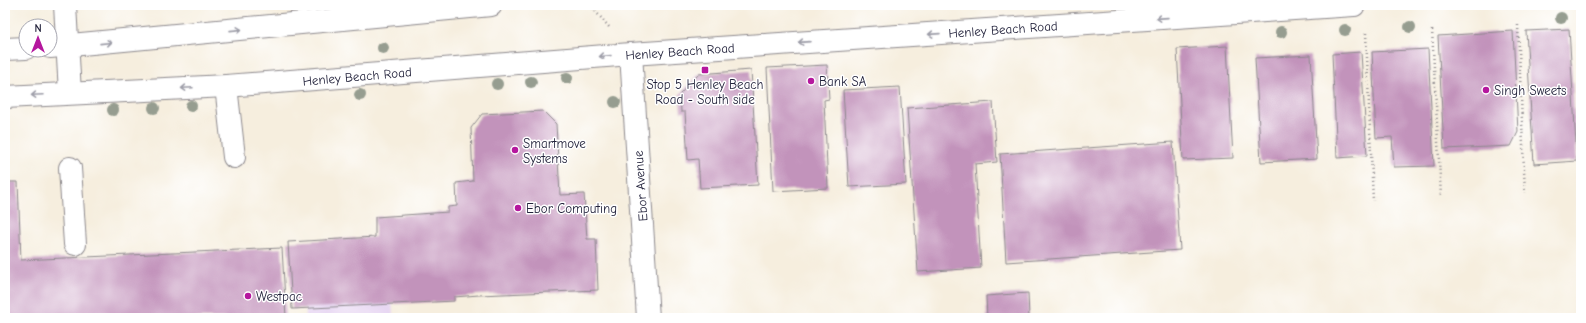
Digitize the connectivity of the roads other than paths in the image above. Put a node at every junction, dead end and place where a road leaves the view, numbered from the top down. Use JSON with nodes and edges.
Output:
{"nodes":[{"id":1,"x":65,"y":5,"type":"edge"},
{"id":2,"x":491,"y":5,"type":"edge"},
{"id":3,"x":1354,"y":5,"type":"edge"},
{"id":4,"x":59,"y":47,"type":"edge"},
{"id":5,"x":18,"y":48,"type":"edge"},
{"id":6,"x":5,"y":49,"type":"edge"},
{"id":7,"x":631,"y":54,"type":"junction"},
{"id":8,"x":226,"y":86,"type":"junction"},
{"id":9,"x":70,"y":93,"type":"junction"},
{"id":10,"x":5,"y":97,"type":"edge"},
{"id":11,"x":234,"y":157,"type":"dead end"},
{"id":12,"x":70,"y":168,"type":"dead end"},
{"id":13,"x":75,"y":244,"type":"dead end"},
{"id":14,"x":648,"y":318,"type":"edge"}],
"edges":[{"from":1,"to":4,"type":"main road"},
{"from":4,"to":2,"type":"main road","one_way":true},
{"from":3,"to":7,"type":"main road","name":"Henley Beach Road","one_way":true},
{"from":4,"to":9,"type":"main road"},
{"from":5,"to":6,"type":"main road"},
{"from":7,"to":8,"type":"main road","name":"Henley Beach Road","one_way":true},
{"from":7,"to":14,"type":"main road","name":"Ebor Avenue"},
{"from":8,"to":9,"type":"main road","name":"Henley Beach Road","one_way":true},
{"from":8,"to":11,"type":"main road"},
{"from":9,"to":10,"type":"main road","name":"Henley Beach Road","one_way":true},
{"from":12,"to":13,"type":"main road"}]}
